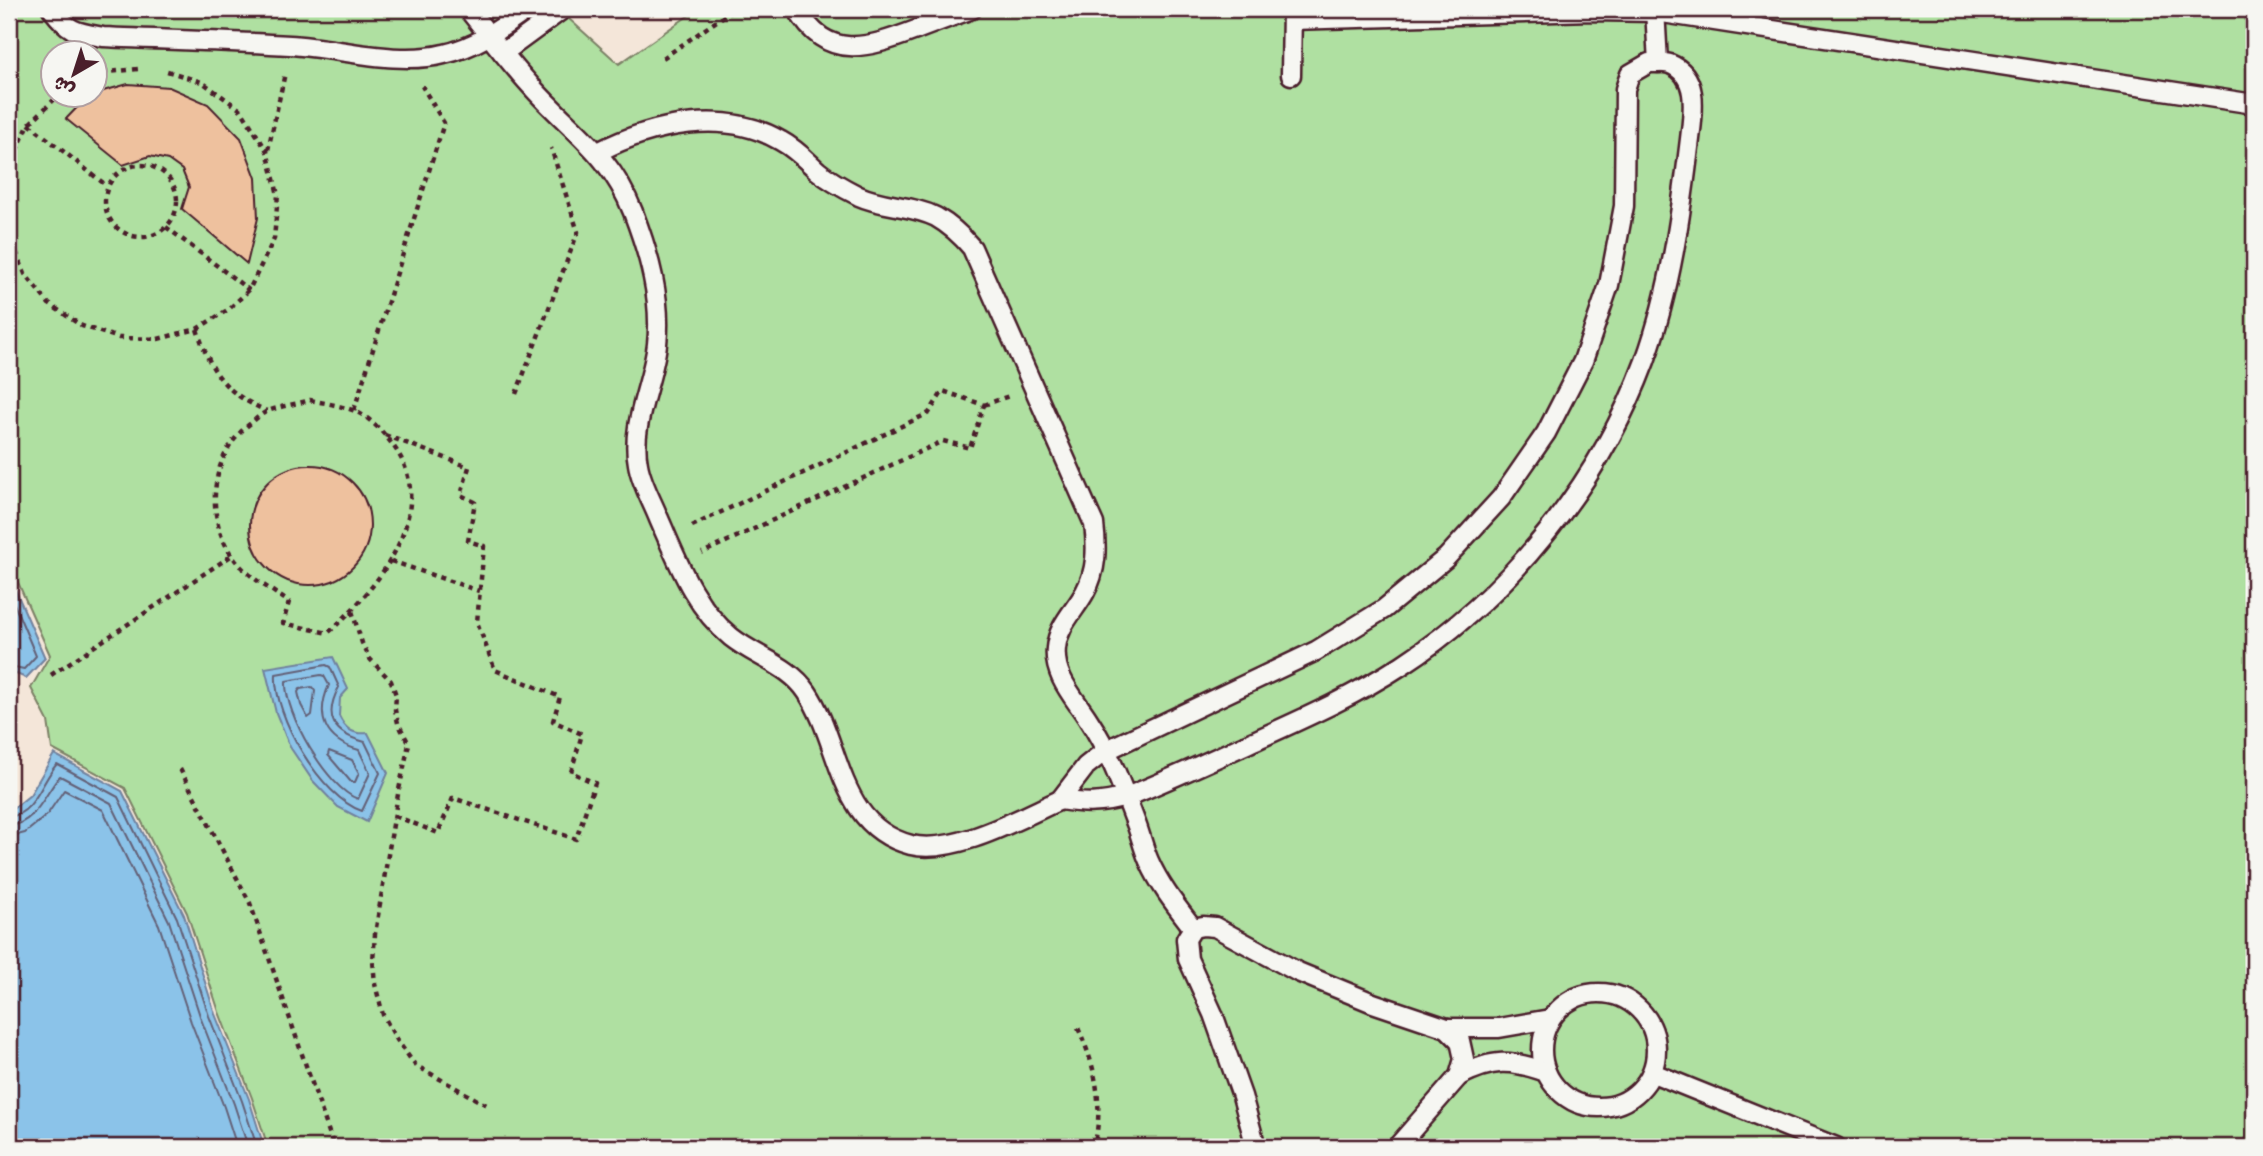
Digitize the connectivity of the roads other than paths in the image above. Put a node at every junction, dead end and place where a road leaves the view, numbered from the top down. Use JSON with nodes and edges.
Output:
{"nodes":[{"id":1,"x":52,"y":9,"type":"edge"},
{"id":2,"x":468,"y":9,"type":"edge"},
{"id":3,"x":528,"y":9,"type":"edge"},
{"id":4,"x":563,"y":9,"type":"edge"},
{"id":5,"x":797,"y":9,"type":"edge"},
{"id":6,"x":972,"y":9,"type":"edge"},
{"id":7,"x":1656,"y":10,"type":"edge"},
{"id":8,"x":1292,"y":14,"type":"edge"},
{"id":9,"x":490,"y":36,"type":"junction"},
{"id":10,"x":503,"y":54,"type":"junction"},
{"id":11,"x":1658,"y":63,"type":"junction"},
{"id":12,"x":1291,"y":75,"type":"dead end"},
{"id":13,"x":2254,"y":104,"type":"edge"},
{"id":14,"x":598,"y":152,"type":"junction"},
{"id":15,"x":1105,"y":751,"type":"junction"},
{"id":16,"x":1126,"y":797,"type":"junction"},
{"id":17,"x":1060,"y":800,"type":"junction"},
{"id":18,"x":1193,"y":928,"type":"junction"},
{"id":19,"x":1550,"y":1019,"type":"junction"},
{"id":20,"x":1447,"y":1028,"type":"junction"},
{"id":21,"x":1546,"y":1072,"type":"junction"},
{"id":22,"x":1653,"y":1073,"type":"junction"},
{"id":23,"x":1459,"y":1076,"type":"junction"},
{"id":24,"x":1256,"y":1147,"type":"edge"},
{"id":25,"x":1397,"y":1147,"type":"edge"},
{"id":26,"x":1836,"y":1147,"type":"edge"}],
"edges":[{"from":1,"to":9,"type":"lane"},
{"from":2,"to":9,"type":"lane"},
{"from":3,"to":9,"type":"lane"},
{"from":4,"to":10,"type":"lane"},
{"from":5,"to":6,"type":"lane"},
{"from":7,"to":8,"type":"lane"},
{"from":7,"to":11,"type":"lane"},
{"from":7,"to":13,"type":"lane"},
{"from":8,"to":12,"type":"lane"},
{"from":9,"to":10,"type":"lane"},
{"from":10,"to":14,"type":"lane"},
{"from":11,"to":15,"type":"lane"},
{"from":11,"to":16,"type":"lane"},
{"from":14,"to":15,"type":"lane"},
{"from":14,"to":17,"type":"lane"},
{"from":15,"to":16,"type":"lane"},
{"from":15,"to":17,"type":"lane"},
{"from":16,"to":17,"type":"lane"},
{"from":16,"to":18,"type":"lane"},
{"from":18,"to":20,"type":"lane"},
{"from":18,"to":24,"type":"lane"},
{"from":19,"to":20,"type":"lane"},
{"from":19,"to":21,"type":"lane"},
{"from":19,"to":22,"type":"lane"},
{"from":20,"to":23,"type":"lane"},
{"from":21,"to":22,"type":"lane"},
{"from":21,"to":23,"type":"lane"},
{"from":22,"to":26,"type":"lane"},
{"from":23,"to":25,"type":"lane"}]}
